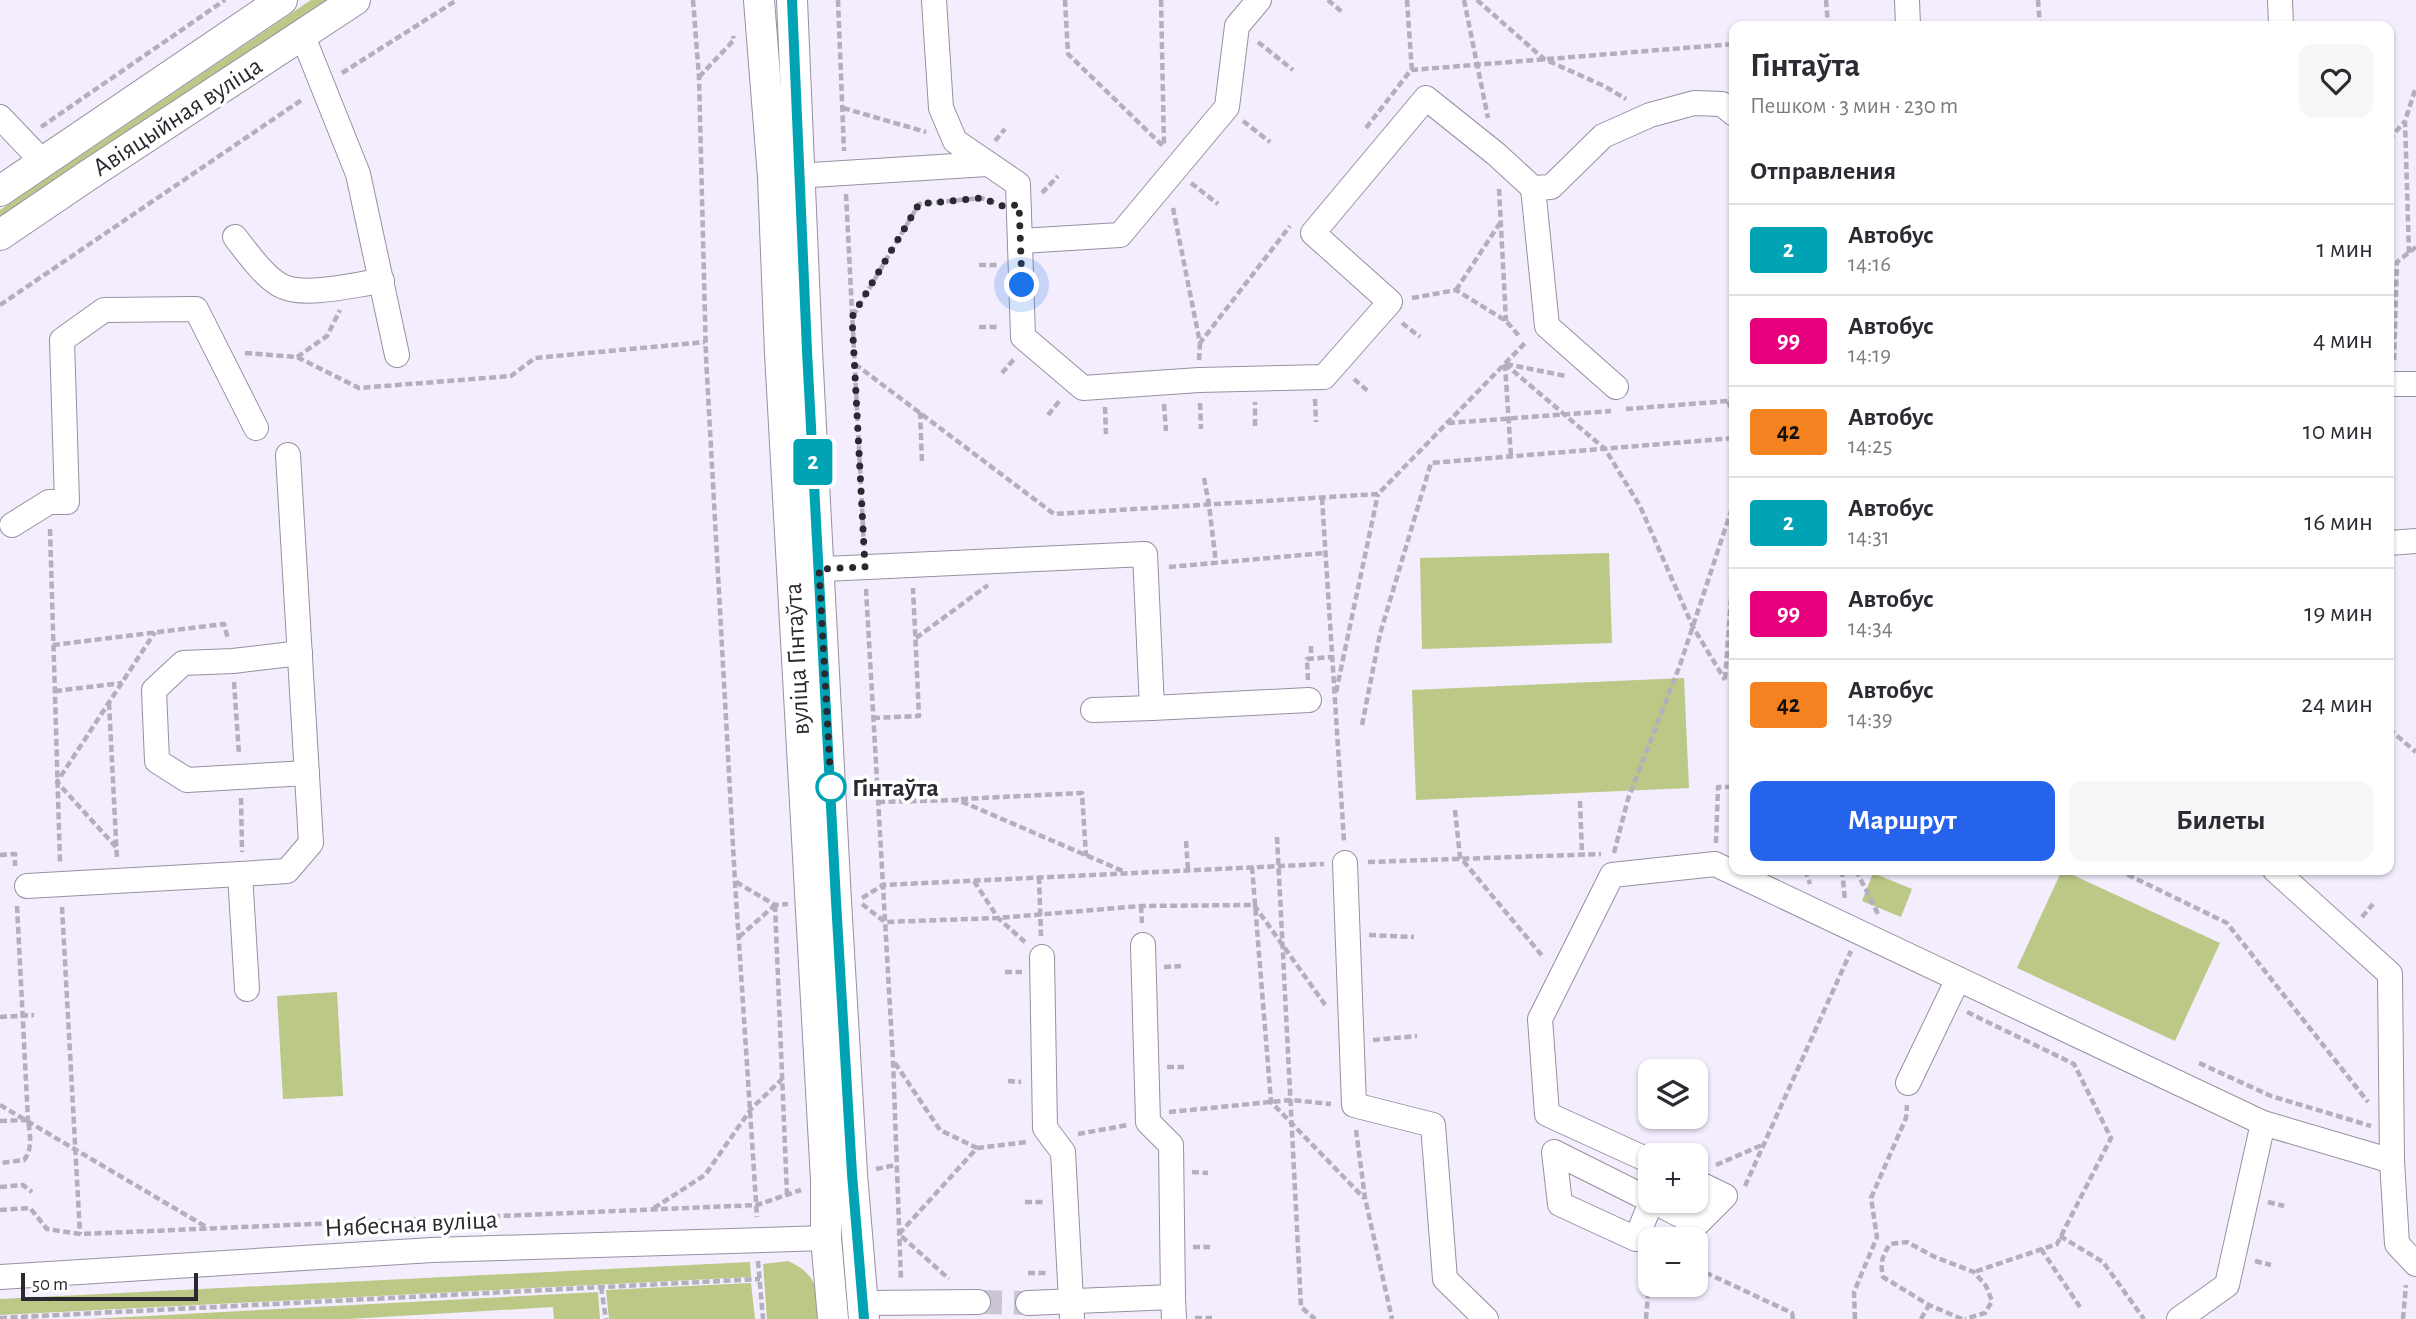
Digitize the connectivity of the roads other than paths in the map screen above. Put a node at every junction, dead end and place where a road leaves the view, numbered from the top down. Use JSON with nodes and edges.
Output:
{"nodes":[{"id":1,"x":282,"y":0,"type":"edge"},
{"id":2,"x":355,"y":0,"type":"edge"},
{"id":3,"x":759,"y":0,"type":"edge"},
{"id":4,"x":792,"y":0,"type":"edge"},
{"id":5,"x":934,"y":0,"type":"edge"},
{"id":6,"x":1259,"y":0,"type":"edge"},
{"id":7,"x":1907,"y":0,"type":"edge"},
{"id":8,"x":2280,"y":0,"type":"edge"},
{"id":9,"x":1908,"y":21,"type":"edge"},
{"id":10,"x":2281,"y":21,"type":"edge"},
{"id":11,"x":302,"y":34,"type":"junction"},
{"id":12,"x":1729,"y":103,"type":"edge"},
{"id":13,"x":0,"y":117,"type":"edge"},
{"id":14,"x":43,"y":161,"type":"junction"},
{"id":15,"x":987,"y":164,"type":"junction"},
{"id":16,"x":786,"y":177,"type":"junction"},
{"id":17,"x":1533,"y":188,"type":"junction"},
{"id":18,"x":0,"y":191,"type":"edge"},
{"id":19,"x":10,"y":228,"type":"edge"},
{"id":20,"x":235,"y":237,"type":"dead end"},
{"id":21,"x":1021,"y":242,"type":"junction"},
{"id":22,"x":382,"y":281,"type":"junction"},
{"id":23,"x":397,"y":355,"type":"dead end"},
{"id":24,"x":2394,"y":384,"type":"edge"},
{"id":25,"x":2416,"y":384,"type":"edge"},
{"id":26,"x":1616,"y":387,"type":"road end"},
{"id":27,"x":256,"y":428,"type":"dead end"},
{"id":28,"x":288,"y":455,"type":"dead end"},
{"id":29,"x":12,"y":525,"type":"dead end"},
{"id":30,"x":2416,"y":541,"type":"edge"},
{"id":31,"x":2394,"y":542,"type":"edge"},
{"id":32,"x":805,"y":570,"type":"junction"},
{"id":33,"x":300,"y":653,"type":"junction"},
{"id":34,"x":1309,"y":700,"type":"road end"},
{"id":35,"x":1152,"y":708,"type":"junction"},
{"id":36,"x":1093,"y":710,"type":"dead end"},
{"id":37,"x":307,"y":773,"type":"junction"},
{"id":38,"x":1729,"y":857,"type":"edge"},
{"id":39,"x":1345,"y":863,"type":"road end"},
{"id":40,"x":241,"y":873,"type":"junction"},
{"id":41,"x":1760,"y":875,"type":"edge"},
{"id":42,"x":2281,"y":875,"type":"edge"},
{"id":43,"x":20,"y":883,"type":"road end"},
{"id":44,"x":1143,"y":945,"type":"dead end"},
{"id":45,"x":1042,"y":957,"type":"road end"},
{"id":46,"x":1958,"y":979,"type":"junction"},
{"id":47,"x":247,"y":989,"type":"dead end"},
{"id":48,"x":1908,"y":1083,"type":"road end"},
{"id":49,"x":1547,"y":1114,"type":"junction"},
{"id":50,"x":2263,"y":1123,"type":"junction"},
{"id":51,"x":1615,"y":1145,"type":"junction"},
{"id":52,"x":1554,"y":1152,"type":"junction"},
{"id":53,"x":1638,"y":1156,"type":"edge"},
{"id":54,"x":2392,"y":1161,"type":"junction"},
{"id":55,"x":1603,"y":1176,"type":"junction"},
{"id":56,"x":1708,"y":1182,"type":"edge"},
{"id":57,"x":1638,"y":1194,"type":"edge"},
{"id":58,"x":1646,"y":1213,"type":"edge"},
{"id":59,"x":1675,"y":1213,"type":"edge"},
{"id":60,"x":1708,"y":1213,"type":"edge"},
{"id":61,"x":1708,"y":1213,"type":"edge"},
{"id":62,"x":1587,"y":1216,"type":"junction"},
{"id":63,"x":857,"y":1237,"type":"junction"},
{"id":64,"x":826,"y":1238,"type":"junction"},
{"id":65,"x":2416,"y":1264,"type":"edge"},
{"id":66,"x":0,"y":1278,"type":"edge"},
{"id":67,"x":976,"y":1301,"type":"tunnel mouth"},
{"id":68,"x":1028,"y":1303,"type":"tunnel mouth"},
{"id":69,"x":1173,"y":1308,"type":"edge"},
{"id":70,"x":1072,"y":1310,"type":"edge"},
{"id":71,"x":863,"y":1311,"type":"edge"},
{"id":72,"x":833,"y":1319,"type":"edge"},
{"id":73,"x":1486,"y":1319,"type":"edge"},
{"id":74,"x":2179,"y":1319,"type":"edge"}],
"edges":[{"from":1,"to":14,"type":"main road","name":"Авіяцыйная вуліца"},
{"from":2,"to":11,"type":"main road","name":"Авіяцыйная вуліца"},
{"from":3,"to":16,"type":"main road","name":"вуліца Гінтаўта"},
{"from":4,"to":16,"type":"main road","name":"вуліца Гінтаўта"},
{"from":5,"to":15,"type":"street"},
{"from":6,"to":21,"type":"street"},
{"from":7,"to":9,"type":"street"},
{"from":8,"to":10,"type":"street"},
{"from":11,"to":19,"type":"main road","name":"Авіяцыйная вуліца"},
{"from":11,"to":22,"type":"street"},
{"from":12,"to":17,"type":"street"},
{"from":13,"to":14,"type":"street"},
{"from":14,"to":18,"type":"main road","name":"Авіяцыйная вуліца"},
{"from":14,"to":19,"type":"main road"},
{"from":15,"to":16,"type":"street"},
{"from":15,"to":21,"type":"street"},
{"from":16,"to":32,"type":"main road","name":"вуліца Гінтаўта"},
{"from":17,"to":21,"type":"street"},
{"from":17,"to":26,"type":"street"},
{"from":20,"to":22,"type":"street"},
{"from":22,"to":23,"type":"street"},
{"from":24,"to":25,"type":"street"},
{"from":27,"to":29,"type":"street"},
{"from":28,"to":33,"type":"street"},
{"from":30,"to":31,"type":"street"},
{"from":32,"to":35,"type":"street"},
{"from":32,"to":63,"type":"main road","name":"вуліца Гінтаўта"},
{"from":32,"to":64,"type":"main road","name":"вуліца Гінтаўта"},
{"from":33,"to":37,"type":"street"},
{"from":33,"to":37,"type":"street"},
{"from":34,"to":35,"type":"street"},
{"from":35,"to":36,"type":"street"},
{"from":37,"to":40,"type":"street"},
{"from":38,"to":49,"type":"street"},
{"from":39,"to":73,"type":"street"},
{"from":40,"to":43,"type":"street"},
{"from":40,"to":47,"type":"street"},
{"from":41,"to":46,"type":"street"},
{"from":42,"to":54,"type":"street"},
{"from":44,"to":69,"type":"street"},
{"from":45,"to":70,"type":"street"},
{"from":46,"to":48,"type":"street"},
{"from":46,"to":50,"type":"street"},
{"from":49,"to":51,"type":"street"},
{"from":49,"to":52,"type":"street"},
{"from":50,"to":54,"type":"street"},
{"from":50,"to":74,"type":"street"},
{"from":51,"to":53,"type":"street"},
{"from":51,"to":55,"type":"street"},
{"from":52,"to":55,"type":"street"},
{"from":52,"to":62,"type":"street"},
{"from":54,"to":65,"type":"street"},
{"from":55,"to":57,"type":"street"},
{"from":55,"to":62,"type":"street"},
{"from":56,"to":60,"type":"street"},
{"from":58,"to":62,"type":"street"},
{"from":59,"to":61,"type":"street"},
{"from":63,"to":64,"type":"main road"},
{"from":63,"to":71,"type":"main road","name":"вуліца Гінтаўта"},
{"from":64,"to":66,"type":"street","name":"Нябесная вуліца"},
{"from":64,"to":72,"type":"main road","name":"вуліца Гінтаўта"},
{"from":67,"to":71,"type":"street"},
{"from":68,"to":70,"type":"street"},
{"from":69,"to":70,"type":"street"}]}
